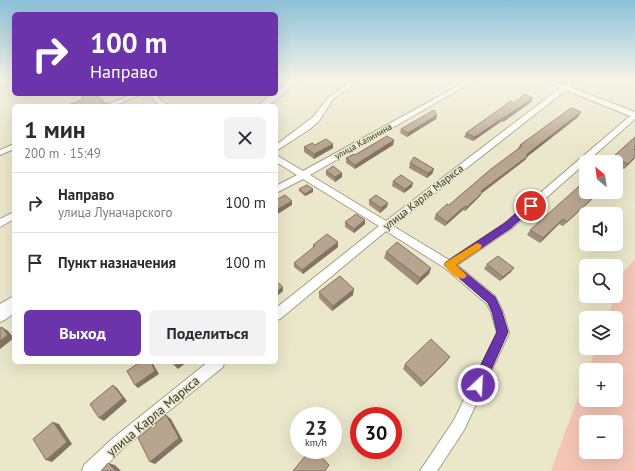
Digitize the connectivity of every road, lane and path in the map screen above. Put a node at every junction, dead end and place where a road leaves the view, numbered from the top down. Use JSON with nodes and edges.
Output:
{"nodes":[{"id":1,"x":326,"y":103,"type":"edge"},
{"id":2,"x":430,"y":103,"type":"edge"},
{"id":3,"x":542,"y":103,"type":"edge"},
{"id":4,"x":606,"y":103,"type":"edge"},
{"id":5,"x":635,"y":115,"type":"edge"},
{"id":6,"x":12,"y":147,"type":"edge"},
{"id":7,"x":278,"y":147,"type":"edge"},
{"id":8,"x":0,"y":152,"type":"edge"},
{"id":9,"x":278,"y":159,"type":"edge"},
{"id":10,"x":305,"y":174,"type":"junction"},
{"id":11,"x":278,"y":189,"type":"edge"},
{"id":12,"x":12,"y":216,"type":"edge"},
{"id":13,"x":0,"y":223,"type":"edge"},
{"id":14,"x":386,"y":226,"type":"junction"},
{"id":15,"x":449,"y":265,"type":"junction"},
{"id":16,"x":12,"y":305,"type":"edge"},
{"id":17,"x":278,"y":313,"type":"edge"},
{"id":18,"x":0,"y":314,"type":"edge"},
{"id":19,"x":216,"y":364,"type":"edge"},
{"id":20,"x":90,"y":471,"type":"edge"},
{"id":21,"x":428,"y":471,"type":"edge"}],
"edges":[{"from":1,"to":7,"type":"street"},
{"from":2,"to":10,"type":"street","name":"улица Калинина"},
{"from":3,"to":14,"type":"street","name":"улица Карла Маркса"},
{"from":4,"to":5,"type":"street"},
{"from":5,"to":15,"type":"street"},
{"from":6,"to":8,"type":"street"},
{"from":9,"to":10,"type":"street"},
{"from":10,"to":11,"type":"street","name":"улица Калинина"},
{"from":10,"to":14,"type":"street"},
{"from":12,"to":13,"type":"street"},
{"from":14,"to":15,"type":"street"},
{"from":14,"to":17,"type":"street","name":"улица Карла Маркса"},
{"from":15,"to":21,"type":"street"},
{"from":16,"to":18,"type":"street"},
{"from":19,"to":20,"type":"street","name":"улица Карла Маркса"}]}
